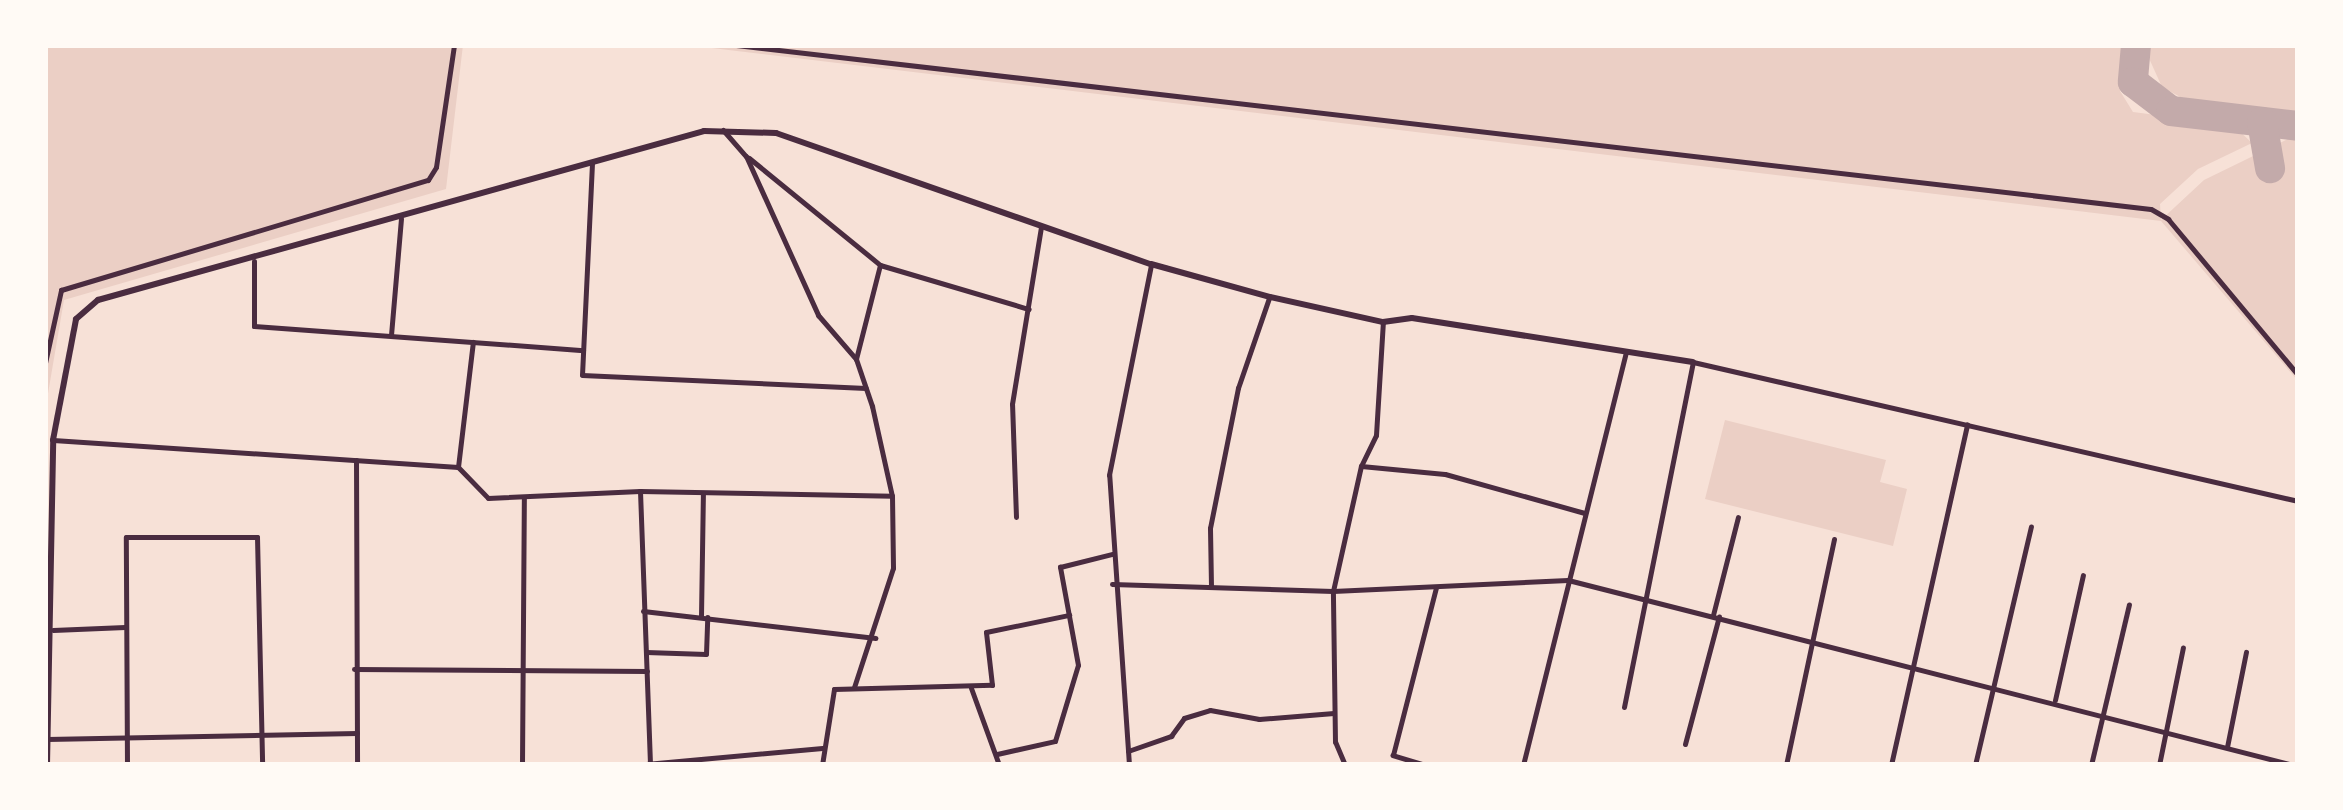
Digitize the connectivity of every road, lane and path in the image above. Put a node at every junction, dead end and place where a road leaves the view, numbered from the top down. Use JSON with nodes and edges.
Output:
{"nodes":[{"id":1,"x":454,"y":45,"type":"edge"},
{"id":2,"x":736,"y":45,"type":"edge"},
{"id":3,"x":721,"y":128,"type":"junction"},
{"id":4,"x":746,"y":156,"type":"junction"},
{"id":5,"x":592,"y":163,"type":"junction"},
{"id":6,"x":402,"y":218,"type":"junction"},
{"id":7,"x":1041,"y":227,"type":"junction"},
{"id":8,"x":254,"y":261,"type":"junction"},
{"id":9,"x":1151,"y":264,"type":"junction"},
{"id":10,"x":880,"y":265,"type":"junction"},
{"id":11,"x":1270,"y":297,"type":"junction"},
{"id":12,"x":1029,"y":309,"type":"junction"},
{"id":13,"x":1382,"y":322,"type":"junction"},
{"id":14,"x":391,"y":336,"type":"junction"},
{"id":15,"x":473,"y":342,"type":"junction"},
{"id":16,"x":583,"y":350,"type":"junction"},
{"id":17,"x":1626,"y":352,"type":"junction"},
{"id":18,"x":856,"y":360,"type":"junction"},
{"id":19,"x":1693,"y":362,"type":"junction"},
{"id":20,"x":45,"y":363,"type":"edge"},
{"id":21,"x":2298,"y":375,"type":"edge"},
{"id":22,"x":866,"y":388,"type":"junction"},
{"id":23,"x":1967,"y":424,"type":"junction"},
{"id":24,"x":53,"y":440,"type":"junction"},
{"id":25,"x":356,"y":460,"type":"junction"},
{"id":26,"x":1361,"y":466,"type":"junction"},
{"id":27,"x":458,"y":467,"type":"junction"},
{"id":28,"x":640,"y":490,"type":"junction"},
{"id":29,"x":703,"y":493,"type":"junction"},
{"id":30,"x":892,"y":496,"type":"junction"},
{"id":31,"x":524,"y":497,"type":"junction"},
{"id":32,"x":2298,"y":502,"type":"edge"},
{"id":33,"x":1585,"y":513,"type":"junction"},
{"id":34,"x":1016,"y":517,"type":"dead end"},
{"id":35,"x":1738,"y":517,"type":"dead end"},
{"id":36,"x":2031,"y":526,"type":"dead end"},
{"id":37,"x":1834,"y":539,"type":"dead end"},
{"id":38,"x":1112,"y":554,"type":"junction"},
{"id":39,"x":2082,"y":575,"type":"dead end"},
{"id":40,"x":1568,"y":580,"type":"junction"},
{"id":41,"x":1112,"y":584,"type":"junction"},
{"id":42,"x":1211,"y":586,"type":"junction"},
{"id":43,"x":1436,"y":586,"type":"junction"},
{"id":44,"x":1333,"y":591,"type":"junction"},
{"id":45,"x":1647,"y":600,"type":"junction"},
{"id":46,"x":2129,"y":604,"type":"dead end"},
{"id":47,"x":643,"y":611,"type":"junction"},
{"id":48,"x":1069,"y":615,"type":"junction"},
{"id":49,"x":704,"y":616,"type":"junction"},
{"id":50,"x":1716,"y":616,"type":"junction"},
{"id":51,"x":125,"y":627,"type":"junction"},
{"id":52,"x":53,"y":630,"type":"junction"},
{"id":53,"x":875,"y":638,"type":"junction"},
{"id":54,"x":1815,"y":639,"type":"junction"},
{"id":55,"x":2183,"y":646,"type":"dead end"},
{"id":56,"x":646,"y":652,"type":"junction"},
{"id":57,"x":2246,"y":652,"type":"dead end"},
{"id":58,"x":1915,"y":667,"type":"junction"},
{"id":59,"x":354,"y":669,"type":"junction"},
{"id":60,"x":526,"y":670,"type":"junction"},
{"id":61,"x":647,"y":671,"type":"junction"},
{"id":62,"x":854,"y":687,"type":"junction"},
{"id":63,"x":971,"y":688,"type":"junction"},
{"id":64,"x":1992,"y":688,"type":"junction"},
{"id":65,"x":2055,"y":700,"type":"junction"},
{"id":66,"x":1624,"y":707,"type":"dead end"},
{"id":67,"x":2099,"y":712,"type":"junction"},
{"id":68,"x":1334,"y":713,"type":"junction"},
{"id":69,"x":2168,"y":731,"type":"junction"},
{"id":70,"x":357,"y":732,"type":"junction"},
{"id":71,"x":261,"y":734,"type":"junction"},
{"id":72,"x":129,"y":736,"type":"junction"},
{"id":73,"x":47,"y":739,"type":"edge"},
{"id":74,"x":1686,"y":744,"type":"dead end"},
{"id":75,"x":2227,"y":747,"type":"junction"},
{"id":76,"x":822,"y":748,"type":"junction"},
{"id":77,"x":1128,"y":751,"type":"junction"},
{"id":78,"x":997,"y":754,"type":"junction"},
{"id":79,"x":2266,"y":762,"type":"edge"},
{"id":80,"x":46,"y":764,"type":"edge"},
{"id":81,"x":650,"y":764,"type":"edge"},
{"id":82,"x":127,"y":765,"type":"edge"},
{"id":83,"x":262,"y":765,"type":"edge"},
{"id":84,"x":357,"y":765,"type":"edge"},
{"id":85,"x":522,"y":765,"type":"edge"},
{"id":86,"x":636,"y":765,"type":"edge"},
{"id":87,"x":822,"y":765,"type":"edge"},
{"id":88,"x":999,"y":765,"type":"edge"},
{"id":89,"x":1129,"y":765,"type":"edge"},
{"id":90,"x":1346,"y":765,"type":"edge"},
{"id":91,"x":1425,"y":765,"type":"edge"},
{"id":92,"x":1524,"y":765,"type":"edge"},
{"id":93,"x":1786,"y":765,"type":"edge"},
{"id":94,"x":1890,"y":765,"type":"edge"},
{"id":95,"x":1975,"y":765,"type":"edge"},
{"id":96,"x":2090,"y":765,"type":"edge"},
{"id":97,"x":2159,"y":765,"type":"edge"},
{"id":98,"x":2293,"y":765,"type":"edge"}],
"edges":[{"from":1,"to":20,"type":"street"},
{"from":2,"to":21,"type":"street"},
{"from":3,"to":4,"type":"street"},
{"from":3,"to":5,"type":"street"},
{"from":3,"to":7,"type":"street"},
{"from":4,"to":10,"type":"street"},
{"from":4,"to":18,"type":"street"},
{"from":5,"to":6,"type":"street"},
{"from":5,"to":16,"type":"street"},
{"from":6,"to":8,"type":"street"},
{"from":6,"to":14,"type":"street"},
{"from":7,"to":9,"type":"street"},
{"from":7,"to":12,"type":"street"},
{"from":8,"to":14,"type":"street"},
{"from":8,"to":24,"type":"street"},
{"from":9,"to":11,"type":"street"},
{"from":9,"to":38,"type":"street"},
{"from":10,"to":12,"type":"street"},
{"from":10,"to":18,"type":"street"},
{"from":11,"to":13,"type":"street"},
{"from":11,"to":42,"type":"street"},
{"from":12,"to":34,"type":"street"},
{"from":13,"to":17,"type":"street"},
{"from":13,"to":26,"type":"street"},
{"from":14,"to":15,"type":"street"},
{"from":15,"to":16,"type":"street"},
{"from":15,"to":27,"type":"street"},
{"from":16,"to":22,"type":"street"},
{"from":17,"to":19,"type":"street"},
{"from":17,"to":33,"type":"street"},
{"from":18,"to":22,"type":"street"},
{"from":19,"to":23,"type":"street"},
{"from":19,"to":45,"type":"street"},
{"from":22,"to":30,"type":"street"},
{"from":23,"to":32,"type":"street"},
{"from":23,"to":58,"type":"street"},
{"from":24,"to":25,"type":"street"},
{"from":24,"to":52,"type":"street"},
{"from":25,"to":27,"type":"street"},
{"from":25,"to":59,"type":"street"},
{"from":26,"to":33,"type":"street"},
{"from":26,"to":44,"type":"street"},
{"from":27,"to":31,"type":"street"},
{"from":28,"to":29,"type":"street"},
{"from":28,"to":31,"type":"street"},
{"from":28,"to":47,"type":"street"},
{"from":29,"to":30,"type":"street"},
{"from":29,"to":49,"type":"street"},
{"from":30,"to":53,"type":"street"},
{"from":31,"to":60,"type":"street"},
{"from":33,"to":40,"type":"street"},
{"from":35,"to":50,"type":"street"},
{"from":36,"to":64,"type":"street"},
{"from":37,"to":54,"type":"street"},
{"from":38,"to":41,"type":"street"},
{"from":38,"to":48,"type":"street"},
{"from":39,"to":65,"type":"street"},
{"from":40,"to":43,"type":"street"},
{"from":40,"to":45,"type":"street"},
{"from":40,"to":92,"type":"street"},
{"from":41,"to":42,"type":"street"},
{"from":41,"to":77,"type":"street"},
{"from":42,"to":44,"type":"street"},
{"from":43,"to":44,"type":"street"},
{"from":43,"to":91,"type":"street"},
{"from":44,"to":68,"type":"street"},
{"from":45,"to":50,"type":"street"},
{"from":45,"to":66,"type":"street"},
{"from":46,"to":67,"type":"street"},
{"from":47,"to":49,"type":"street"},
{"from":47,"to":56,"type":"street"},
{"from":48,"to":63,"type":"street"},
{"from":48,"to":78,"type":"street"},
{"from":49,"to":53,"type":"street"},
{"from":49,"to":56,"type":"street"},
{"from":50,"to":54,"type":"street"},
{"from":50,"to":74,"type":"street"},
{"from":51,"to":52,"type":"street"},
{"from":51,"to":71,"type":"street"},
{"from":51,"to":72,"type":"street"},
{"from":52,"to":73,"type":"street"},
{"from":53,"to":62,"type":"street"},
{"from":54,"to":58,"type":"street"},
{"from":54,"to":93,"type":"street"},
{"from":55,"to":69,"type":"street"},
{"from":56,"to":61,"type":"street"},
{"from":57,"to":75,"type":"street"},
{"from":58,"to":64,"type":"street"},
{"from":58,"to":94,"type":"street"},
{"from":59,"to":60,"type":"street"},
{"from":59,"to":70,"type":"street"},
{"from":60,"to":61,"type":"street"},
{"from":60,"to":85,"type":"street"},
{"from":61,"to":81,"type":"street"},
{"from":62,"to":63,"type":"street"},
{"from":62,"to":76,"type":"street"},
{"from":63,"to":78,"type":"street"},
{"from":64,"to":65,"type":"street"},
{"from":64,"to":95,"type":"street"},
{"from":65,"to":67,"type":"street"},
{"from":67,"to":69,"type":"street"},
{"from":67,"to":96,"type":"street"},
{"from":68,"to":77,"type":"street"},
{"from":68,"to":90,"type":"street"},
{"from":69,"to":75,"type":"street"},
{"from":69,"to":97,"type":"street"},
{"from":70,"to":71,"type":"street"},
{"from":70,"to":84,"type":"street"},
{"from":71,"to":72,"type":"street"},
{"from":71,"to":83,"type":"street"},
{"from":72,"to":73,"type":"street"},
{"from":72,"to":82,"type":"street"},
{"from":73,"to":80,"type":"street"},
{"from":75,"to":79,"type":"street"},
{"from":76,"to":81,"type":"street"},
{"from":76,"to":87,"type":"street"},
{"from":77,"to":89,"type":"street"},
{"from":78,"to":88,"type":"street"},
{"from":79,"to":98,"type":"street"},
{"from":81,"to":86,"type":"street"}]}
